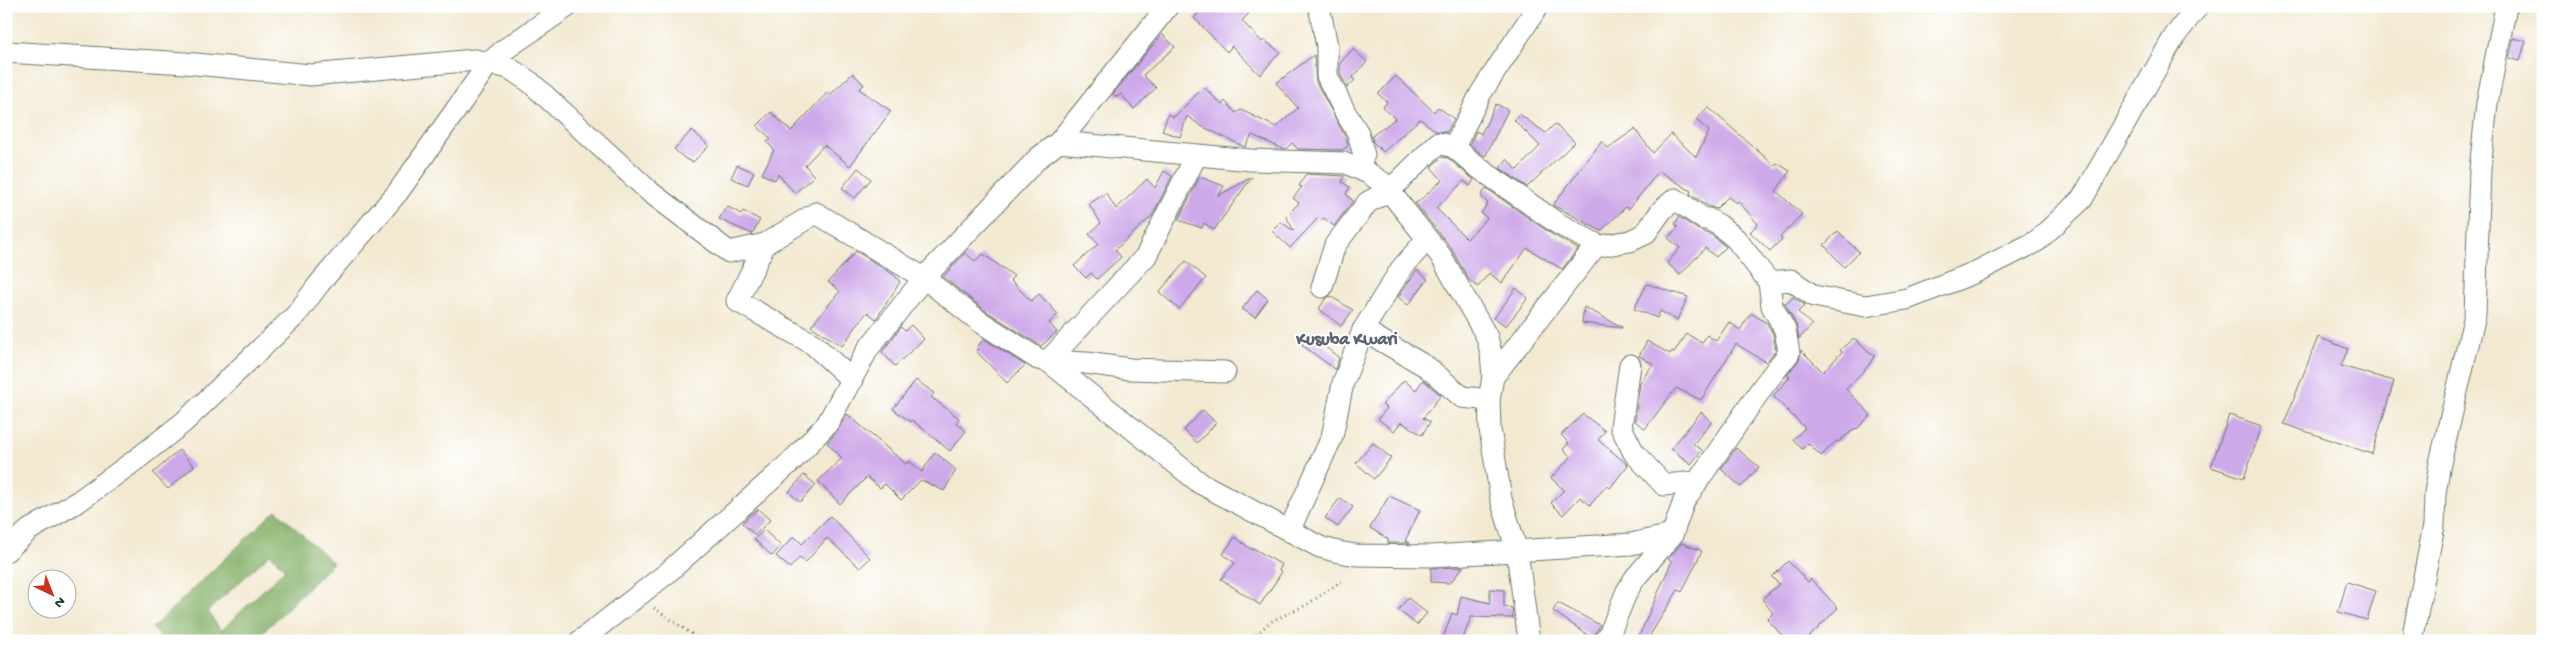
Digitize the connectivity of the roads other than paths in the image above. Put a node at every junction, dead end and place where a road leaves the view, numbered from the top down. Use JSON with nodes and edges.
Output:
{"nodes":[{"id":1,"x":568,"y":6,"type":"edge"},
{"id":2,"x":1319,"y":6,"type":"edge"},
{"id":3,"x":1538,"y":6,"type":"edge"},
{"id":4,"x":2198,"y":6,"type":"edge"},
{"id":5,"x":2506,"y":6,"type":"edge"},
{"id":6,"x":1158,"y":10,"type":"edge"},
{"id":7,"x":6,"y":52,"type":"edge"},
{"id":8,"x":490,"y":63,"type":"junction"},
{"id":9,"x":1059,"y":142,"type":"junction"},
{"id":10,"x":1454,"y":147,"type":"junction"},
{"id":11,"x":1196,"y":156,"type":"junction"},
{"id":12,"x":1358,"y":168,"type":"junction"},
{"id":13,"x":1389,"y":191,"type":"junction"},
{"id":14,"x":1427,"y":239,"type":"junction"},
{"id":15,"x":765,"y":244,"type":"junction"},
{"id":16,"x":1596,"y":247,"type":"junction"},
{"id":17,"x":924,"y":278,"type":"junction"},
{"id":18,"x":1769,"y":282,"type":"junction"},
{"id":19,"x":1322,"y":287,"type":"dead end"},
{"id":20,"x":1363,"y":330,"type":"junction"},
{"id":21,"x":1048,"y":361,"type":"junction"},
{"id":22,"x":1630,"y":365,"type":"dead end"},
{"id":23,"x":1225,"y":372,"type":"dead end"},
{"id":24,"x":1493,"y":377,"type":"junction"},
{"id":25,"x":852,"y":380,"type":"junction"},
{"id":26,"x":1489,"y":400,"type":"junction"},
{"id":27,"x":1697,"y":482,"type":"junction"},
{"id":28,"x":1289,"y":530,"type":"junction"},
{"id":29,"x":1672,"y":534,"type":"junction"},
{"id":30,"x":6,"y":551,"type":"edge"},
{"id":31,"x":1516,"y":551,"type":"junction"},
{"id":32,"x":580,"y":641,"type":"edge"},
{"id":33,"x":1529,"y":641,"type":"edge"},
{"id":34,"x":1604,"y":641,"type":"edge"},
{"id":35,"x":2412,"y":641,"type":"edge"}],
"edges":[{"from":1,"to":8,"type":"street"},
{"from":2,"to":12,"type":"street"},
{"from":3,"to":10,"type":"street"},
{"from":4,"to":18,"type":"street"},
{"from":5,"to":35,"type":"street"},
{"from":6,"to":9,"type":"street"},
{"from":7,"to":8,"type":"street"},
{"from":8,"to":15,"type":"street"},
{"from":8,"to":30,"type":"street"},
{"from":9,"to":11,"type":"street"},
{"from":9,"to":17,"type":"street"},
{"from":10,"to":13,"type":"street"},
{"from":10,"to":16,"type":"street"},
{"from":11,"to":12,"type":"street"},
{"from":11,"to":21,"type":"street"},
{"from":12,"to":13,"type":"street"},
{"from":13,"to":14,"type":"street"},
{"from":13,"to":19,"type":"street"},
{"from":14,"to":20,"type":"street"},
{"from":14,"to":24,"type":"street"},
{"from":15,"to":17,"type":"street"},
{"from":15,"to":25,"type":"street"},
{"from":16,"to":18,"type":"street"},
{"from":16,"to":24,"type":"street"},
{"from":17,"to":21,"type":"street"},
{"from":17,"to":25,"type":"street"},
{"from":18,"to":27,"type":"street"},
{"from":20,"to":26,"type":"street"},
{"from":20,"to":28,"type":"street"},
{"from":21,"to":23,"type":"street"},
{"from":21,"to":28,"type":"street"},
{"from":22,"to":27,"type":"street"},
{"from":24,"to":26,"type":"street"},
{"from":25,"to":32,"type":"street"},
{"from":26,"to":31,"type":"street"},
{"from":27,"to":29,"type":"street"},
{"from":28,"to":31,"type":"street"},
{"from":29,"to":31,"type":"street"},
{"from":29,"to":34,"type":"street"},
{"from":31,"to":33,"type":"street"}]}
